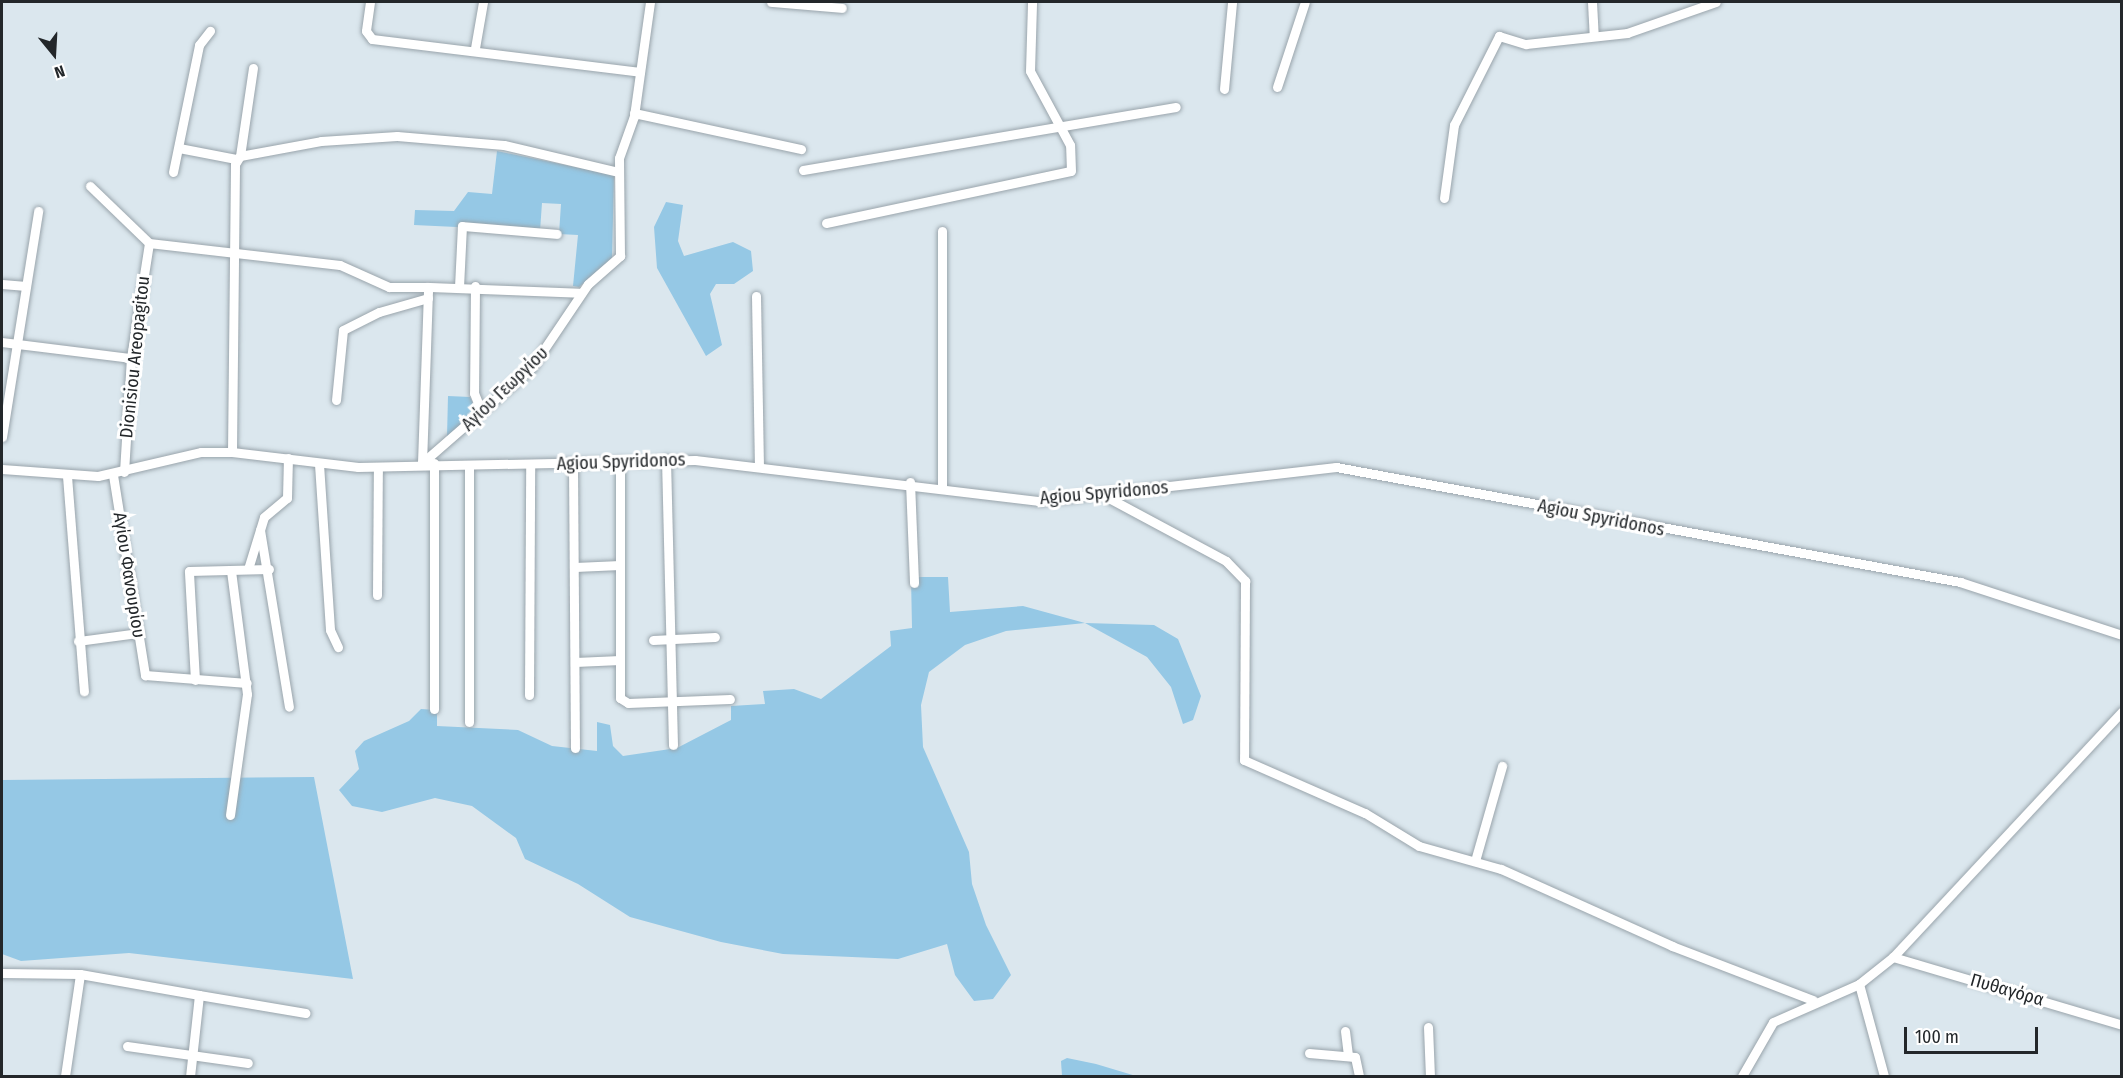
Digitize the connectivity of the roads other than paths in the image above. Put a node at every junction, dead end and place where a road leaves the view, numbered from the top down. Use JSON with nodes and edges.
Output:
{"nodes":[{"id":1,"x":370,"y":2,"type":"edge"},
{"id":2,"x":483,"y":2,"type":"edge"},
{"id":3,"x":650,"y":2,"type":"edge"},
{"id":4,"x":771,"y":2,"type":"edge"},
{"id":5,"x":1032,"y":2,"type":"edge"},
{"id":6,"x":1232,"y":2,"type":"edge"},
{"id":7,"x":1305,"y":2,"type":"edge"},
{"id":8,"x":1592,"y":2,"type":"edge"},
{"id":9,"x":1716,"y":2,"type":"edge"},
{"id":10,"x":1693,"y":7,"type":"edge"},
{"id":11,"x":842,"y":8,"type":"dead end"},
{"id":12,"x":210,"y":31,"type":"dead end"},
{"id":13,"x":1594,"y":36,"type":"junction"},
{"id":14,"x":475,"y":48,"type":"junction"},
{"id":15,"x":253,"y":68,"type":"dead end"},
{"id":16,"x":639,"y":72,"type":"junction"},
{"id":17,"x":1277,"y":87,"type":"dead end"},
{"id":18,"x":1224,"y":89,"type":"dead end"},
{"id":19,"x":1176,"y":107,"type":"dead end"},
{"id":20,"x":634,"y":113,"type":"junction"},
{"id":21,"x":1062,"y":129,"type":"junction"},
{"id":22,"x":179,"y":148,"type":"junction"},
{"id":23,"x":801,"y":149,"type":"dead end"},
{"id":24,"x":238,"y":158,"type":"junction"},
{"id":25,"x":803,"y":171,"type":"dead end"},
{"id":26,"x":173,"y":172,"type":"dead end"},
{"id":27,"x":618,"y":172,"type":"junction"},
{"id":28,"x":90,"y":186,"type":"dead end"},
{"id":29,"x":1444,"y":198,"type":"dead end"},
{"id":30,"x":38,"y":211,"type":"dead end"},
{"id":31,"x":826,"y":223,"type":"dead end"},
{"id":32,"x":942,"y":231,"type":"dead end"},
{"id":33,"x":557,"y":234,"type":"dead end"},
{"id":34,"x":149,"y":243,"type":"junction"},
{"id":35,"x":235,"y":257,"type":"junction"},
{"id":36,"x":2,"y":284,"type":"edge"},
{"id":37,"x":26,"y":286,"type":"junction"},
{"id":38,"x":475,"y":286,"type":"junction"},
{"id":39,"x":428,"y":287,"type":"junction"},
{"id":40,"x":459,"y":287,"type":"junction"},
{"id":41,"x":581,"y":293,"type":"junction"},
{"id":42,"x":756,"y":296,"type":"dead end"},
{"id":43,"x":428,"y":298,"type":"junction"},
{"id":44,"x":2,"y":342,"type":"edge"},
{"id":45,"x":14,"y":343,"type":"junction"},
{"id":46,"x":131,"y":358,"type":"junction"},
{"id":47,"x":336,"y":400,"type":"dead end"},
{"id":48,"x":482,"y":410,"type":"junction"},
{"id":49,"x":2,"y":437,"type":"edge"},
{"id":50,"x":445,"y":448,"type":"junction"},
{"id":51,"x":232,"y":452,"type":"junction"},
{"id":52,"x":288,"y":458,"type":"junction"},
{"id":53,"x":666,"y":459,"type":"junction"},
{"id":54,"x":620,"y":461,"type":"junction"},
{"id":55,"x":422,"y":463,"type":"junction"},
{"id":56,"x":434,"y":463,"type":"junction"},
{"id":57,"x":319,"y":464,"type":"junction"},
{"id":58,"x":445,"y":464,"type":"junction"},
{"id":59,"x":573,"y":464,"type":"junction"},
{"id":60,"x":469,"y":465,"type":"junction"},
{"id":61,"x":530,"y":465,"type":"junction"},
{"id":62,"x":759,"y":466,"type":"junction"},
{"id":63,"x":378,"y":467,"type":"junction"},
{"id":64,"x":2,"y":469,"type":"edge"},
{"id":65,"x":124,"y":472,"type":"junction"},
{"id":66,"x":113,"y":475,"type":"junction"},
{"id":67,"x":67,"y":476,"type":"junction"},
{"id":68,"x":910,"y":482,"type":"junction"},
{"id":69,"x":942,"y":487,"type":"junction"},
{"id":70,"x":1105,"y":496,"type":"junction"},
{"id":71,"x":260,"y":530,"type":"junction"},
{"id":72,"x":620,"y":565,"type":"junction"},
{"id":73,"x":575,"y":567,"type":"junction"},
{"id":74,"x":248,"y":569,"type":"junction"},
{"id":75,"x":269,"y":569,"type":"junction"},
{"id":76,"x":231,"y":570,"type":"junction"},
{"id":77,"x":914,"y":583,"type":"dead end"},
{"id":78,"x":377,"y":595,"type":"dead end"},
{"id":79,"x":138,"y":633,"type":"junction"},
{"id":80,"x":2121,"y":635,"type":"edge"},
{"id":81,"x":715,"y":637,"type":"dead end"},
{"id":82,"x":669,"y":639,"type":"junction"},
{"id":83,"x":653,"y":640,"type":"dead end"},
{"id":84,"x":78,"y":641,"type":"junction"},
{"id":85,"x":338,"y":647,"type":"dead end"},
{"id":86,"x":620,"y":660,"type":"junction"},
{"id":87,"x":575,"y":662,"type":"junction"},
{"id":88,"x":195,"y":680,"type":"junction"},
{"id":89,"x":247,"y":683,"type":"junction"},
{"id":90,"x":84,"y":691,"type":"dead end"},
{"id":91,"x":529,"y":695,"type":"dead end"},
{"id":92,"x":730,"y":699,"type":"dead end"},
{"id":93,"x":671,"y":701,"type":"junction"},
{"id":94,"x":289,"y":707,"type":"dead end"},
{"id":95,"x":434,"y":709,"type":"dead end"},
{"id":96,"x":2121,"y":711,"type":"edge"},
{"id":97,"x":469,"y":722,"type":"dead end"},
{"id":98,"x":673,"y":745,"type":"dead end"},
{"id":99,"x":574,"y":748,"type":"dead end"},
{"id":100,"x":1502,"y":766,"type":"dead end"},
{"id":101,"x":230,"y":815,"type":"dead end"},
{"id":102,"x":1475,"y":861,"type":"junction"},
{"id":103,"x":1893,"y":957,"type":"junction"},
{"id":104,"x":2,"y":972,"type":"edge"},
{"id":105,"x":80,"y":974,"type":"junction"},
{"id":106,"x":1859,"y":984,"type":"junction"},
{"id":107,"x":200,"y":995,"type":"junction"},
{"id":108,"x":1814,"y":1000,"type":"junction"},
{"id":109,"x":305,"y":1013,"type":"dead end"},
{"id":110,"x":2121,"y":1024,"type":"edge"},
{"id":111,"x":1428,"y":1027,"type":"dead end"},
{"id":112,"x":1345,"y":1031,"type":"dead end"},
{"id":113,"x":127,"y":1046,"type":"dead end"},
{"id":114,"x":1309,"y":1053,"type":"dead end"},
{"id":115,"x":193,"y":1056,"type":"junction"},
{"id":116,"x":1348,"y":1056,"type":"junction"},
{"id":117,"x":248,"y":1063,"type":"dead end"},
{"id":118,"x":65,"y":1077,"type":"edge"},
{"id":119,"x":190,"y":1077,"type":"edge"},
{"id":120,"x":1359,"y":1077,"type":"edge"},
{"id":121,"x":1430,"y":1077,"type":"edge"},
{"id":122,"x":1742,"y":1077,"type":"edge"},
{"id":123,"x":1884,"y":1077,"type":"edge"}],
"edges":[{"from":1,"to":14,"type":"street"},
{"from":2,"to":14,"type":"street"},
{"from":3,"to":16,"type":"street","name":"Αγίου Γεωργίου"},
{"from":4,"to":11,"type":"street"},
{"from":5,"to":21,"type":"street"},
{"from":6,"to":18,"type":"street"},
{"from":7,"to":17,"type":"street"},
{"from":8,"to":13,"type":"street"},
{"from":9,"to":10,"type":"street"},
{"from":10,"to":13,"type":"street"},
{"from":12,"to":22,"type":"street"},
{"from":13,"to":29,"type":"street"},
{"from":14,"to":16,"type":"street"},
{"from":15,"to":24,"type":"street"},
{"from":16,"to":20,"type":"street","name":"Αγίου Γεωργίου"},
{"from":19,"to":21,"type":"street"},
{"from":20,"to":23,"type":"street"},
{"from":20,"to":27,"type":"street","name":"Αγίου Γεωργίου"},
{"from":21,"to":25,"type":"street"},
{"from":21,"to":31,"type":"street"},
{"from":22,"to":24,"type":"street"},
{"from":22,"to":26,"type":"street"},
{"from":24,"to":27,"type":"street"},
{"from":24,"to":35,"type":"street"},
{"from":27,"to":41,"type":"street","name":"Αγίου Γεωργίου"},
{"from":28,"to":34,"type":"street"},
{"from":30,"to":37,"type":"street"},
{"from":32,"to":69,"type":"street"},
{"from":33,"to":40,"type":"street"},
{"from":34,"to":35,"type":"street"},
{"from":34,"to":46,"type":"street","name":"Dionisiou Areopagitou"},
{"from":35,"to":39,"type":"street"},
{"from":35,"to":51,"type":"street"},
{"from":36,"to":37,"type":"street"},
{"from":37,"to":45,"type":"street"},
{"from":38,"to":40,"type":"street"},
{"from":38,"to":41,"type":"street"},
{"from":38,"to":48,"type":"street"},
{"from":39,"to":40,"type":"street"},
{"from":39,"to":43,"type":"street"},
{"from":41,"to":48,"type":"street","name":"Αγίου Γεωργίου"},
{"from":42,"to":62,"type":"street"},
{"from":43,"to":47,"type":"street"},
{"from":43,"to":55,"type":"street"},
{"from":44,"to":45,"type":"street"},
{"from":45,"to":46,"type":"street"},
{"from":45,"to":49,"type":"street"},
{"from":46,"to":65,"type":"street","name":"Dionisiou Areopagitou"},
{"from":48,"to":50,"type":"street","name":"Αγίου Γεωργίου"},
{"from":50,"to":55,"type":"street","name":"Αγίου Γεωργίου"},
{"from":50,"to":58,"type":"street"},
{"from":51,"to":52,"type":"street","name":"Agiou Spyridonos"},
{"from":51,"to":65,"type":"street","name":"Agiou Spyridonos"},
{"from":52,"to":57,"type":"street","name":"Agiou Spyridonos"},
{"from":52,"to":71,"type":"street"},
{"from":53,"to":54,"type":"street","name":"Agiou Spyridonos"},
{"from":53,"to":62,"type":"street","name":"Agiou Spyridonos"},
{"from":53,"to":82,"type":"street"},
{"from":54,"to":59,"type":"street","name":"Agiou Spyridonos"},
{"from":54,"to":72,"type":"street"},
{"from":55,"to":56,"type":"street","name":"Agiou Spyridonos"},
{"from":55,"to":63,"type":"street","name":"Agiou Spyridonos"},
{"from":56,"to":58,"type":"street","name":"Agiou Spyridonos"},
{"from":56,"to":95,"type":"street"},
{"from":57,"to":63,"type":"street","name":"Agiou Spyridonos"},
{"from":57,"to":85,"type":"street"},
{"from":58,"to":60,"type":"street","name":"Agiou Spyridonos"},
{"from":59,"to":61,"type":"street","name":"Agiou Spyridonos"},
{"from":59,"to":73,"type":"street"},
{"from":60,"to":61,"type":"street","name":"Agiou Spyridonos"},
{"from":60,"to":97,"type":"street"},
{"from":61,"to":91,"type":"street"},
{"from":62,"to":68,"type":"street","name":"Agiou Spyridonos"},
{"from":63,"to":78,"type":"street"},
{"from":64,"to":67,"type":"street","name":"Agiou Spyridonos"},
{"from":65,"to":66,"type":"street","name":"Agiou Spyridonos"},
{"from":66,"to":67,"type":"street","name":"Agiou Spyridonos"},
{"from":66,"to":79,"type":"street","name":"Αγίου Φανουρίου"},
{"from":67,"to":84,"type":"street"},
{"from":68,"to":69,"type":"street","name":"Agiou Spyridonos"},
{"from":68,"to":77,"type":"street"},
{"from":69,"to":70,"type":"street","name":"Agiou Spyridonos"},
{"from":70,"to":80,"type":"street","name":"Agiou Spyridonos"},
{"from":70,"to":102,"type":"street"},
{"from":71,"to":74,"type":"street"},
{"from":71,"to":75,"type":"street"},
{"from":72,"to":73,"type":"street"},
{"from":72,"to":86,"type":"street"},
{"from":73,"to":87,"type":"street"},
{"from":74,"to":75,"type":"street"},
{"from":74,"to":76,"type":"street"},
{"from":75,"to":94,"type":"street"},
{"from":76,"to":88,"type":"street"},
{"from":76,"to":89,"type":"street"},
{"from":79,"to":84,"type":"street"},
{"from":79,"to":88,"type":"street","name":"Αγίου Φανουρίου"},
{"from":81,"to":82,"type":"street"},
{"from":82,"to":83,"type":"street"},
{"from":82,"to":93,"type":"street"},
{"from":84,"to":90,"type":"street"},
{"from":86,"to":87,"type":"street"},
{"from":86,"to":93,"type":"street"},
{"from":87,"to":99,"type":"street"},
{"from":88,"to":89,"type":"street"},
{"from":89,"to":101,"type":"street"},
{"from":92,"to":93,"type":"street"},
{"from":93,"to":98,"type":"street"},
{"from":96,"to":103,"type":"street"},
{"from":100,"to":102,"type":"street"},
{"from":102,"to":108,"type":"street"},
{"from":103,"to":106,"type":"street"},
{"from":103,"to":110,"type":"street","name":"Πυθαγόρα"},
{"from":104,"to":105,"type":"street"},
{"from":105,"to":107,"type":"street"},
{"from":105,"to":118,"type":"street"},
{"from":106,"to":108,"type":"street"},
{"from":106,"to":123,"type":"street"},
{"from":107,"to":109,"type":"street"},
{"from":107,"to":115,"type":"street"},
{"from":108,"to":122,"type":"street"},
{"from":111,"to":121,"type":"street"},
{"from":112,"to":116,"type":"street"},
{"from":113,"to":115,"type":"street"},
{"from":114,"to":116,"type":"street"},
{"from":115,"to":117,"type":"street"},
{"from":115,"to":119,"type":"street"},
{"from":116,"to":120,"type":"street"}]}
